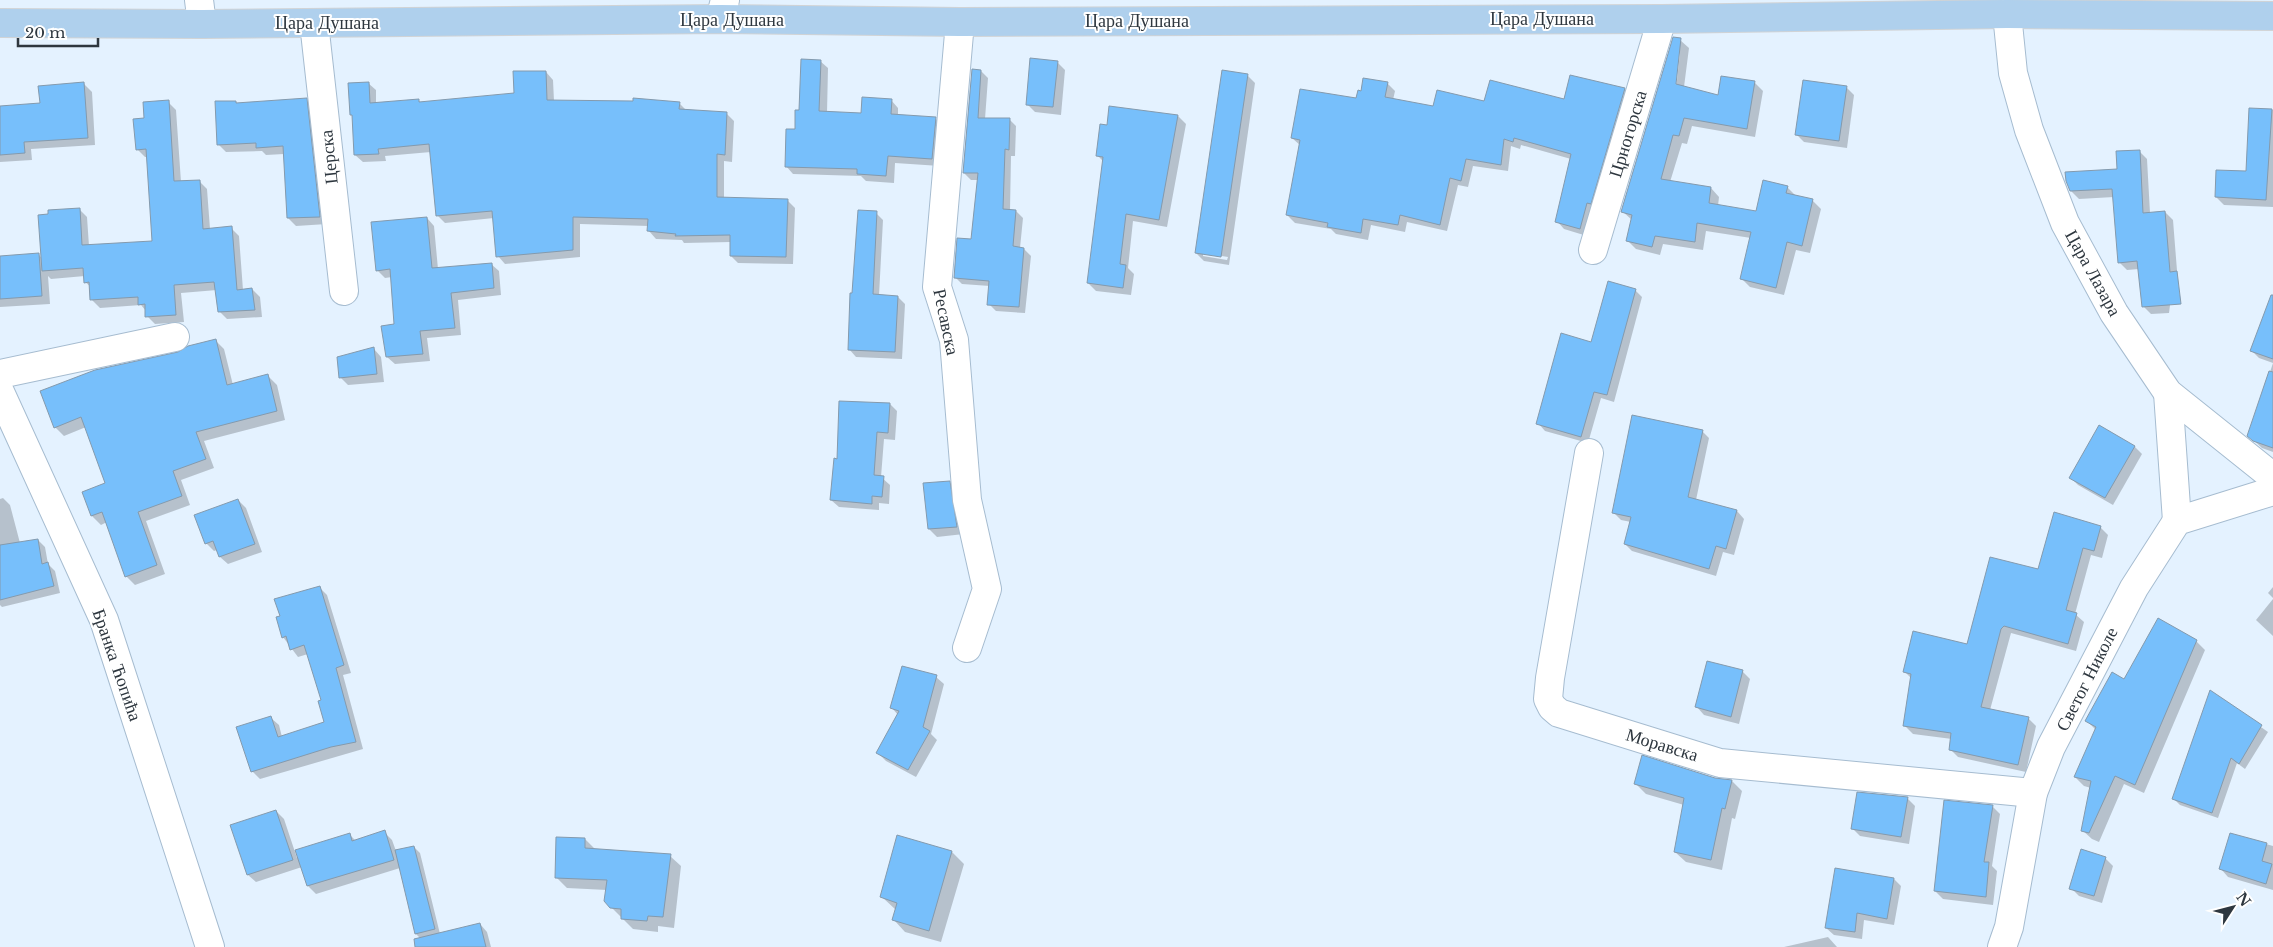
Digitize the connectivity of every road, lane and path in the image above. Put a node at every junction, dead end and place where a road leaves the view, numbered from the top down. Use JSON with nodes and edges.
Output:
{"nodes":[{"id":1,"x":723,"y":10,"type":"edge"},
{"id":2,"x":201,"y":12,"type":"edge"},
{"id":3,"x":2007,"y":14,"type":"junction"},
{"id":4,"x":2273,"y":16,"type":"edge"},
{"id":5,"x":1662,"y":19,"type":"junction"},
{"id":6,"x":960,"y":22,"type":"junction"},
{"id":7,"x":0,"y":23,"type":"edge"},
{"id":8,"x":314,"y":23,"type":"junction"},
{"id":9,"x":1592,"y":250,"type":"dead end"},
{"id":10,"x":344,"y":291,"type":"dead end"},
{"id":11,"x":175,"y":337,"type":"dead end"},
{"id":12,"x":0,"y":374,"type":"edge"},
{"id":13,"x":0,"y":392,"type":"edge"},
{"id":14,"x":2168,"y":393,"type":"junction"},
{"id":15,"x":1589,"y":453,"type":"dead end"},
{"id":16,"x":2273,"y":477,"type":"edge"},
{"id":17,"x":2273,"y":491,"type":"edge"},
{"id":18,"x":2177,"y":521,"type":"junction"},
{"id":19,"x":967,"y":648,"type":"dead end"},
{"id":20,"x":2033,"y":793,"type":"junction"},
{"id":21,"x":210,"y":947,"type":"edge"},
{"id":22,"x":2002,"y":947,"type":"edge"}],
"edges":[{"from":1,"to":6,"type":"main road","name":"Цара Душана"},
{"from":1,"to":8,"type":"main road","name":"Цара Душана"},
{"from":2,"to":7,"type":"main road","name":"Цара Душана"},
{"from":2,"to":8,"type":"main road","name":"Цара Душана"},
{"from":3,"to":4,"type":"main road","name":"Цара Душана"},
{"from":3,"to":5,"type":"main road","name":"Цара Душана"},
{"from":3,"to":14,"type":"street","name":"Цара Лазара"},
{"from":5,"to":6,"type":"main road","name":"Цара Душана"},
{"from":5,"to":9,"type":"street","name":"Црногорска"},
{"from":6,"to":19,"type":"street","name":"Ресавска"},
{"from":8,"to":10,"type":"street","name":"Церска"},
{"from":11,"to":12,"type":"street"},
{"from":13,"to":21,"type":"street","name":"Бранка Ћопића"},
{"from":14,"to":16,"type":"street","name":"Цара Лазара"},
{"from":14,"to":18,"type":"street"},
{"from":15,"to":20,"type":"street","name":"Моравска"},
{"from":17,"to":18,"type":"street"},
{"from":18,"to":20,"type":"street","name":"Светог Николе"},
{"from":20,"to":22,"type":"street","name":"Светог Николе"}]}
